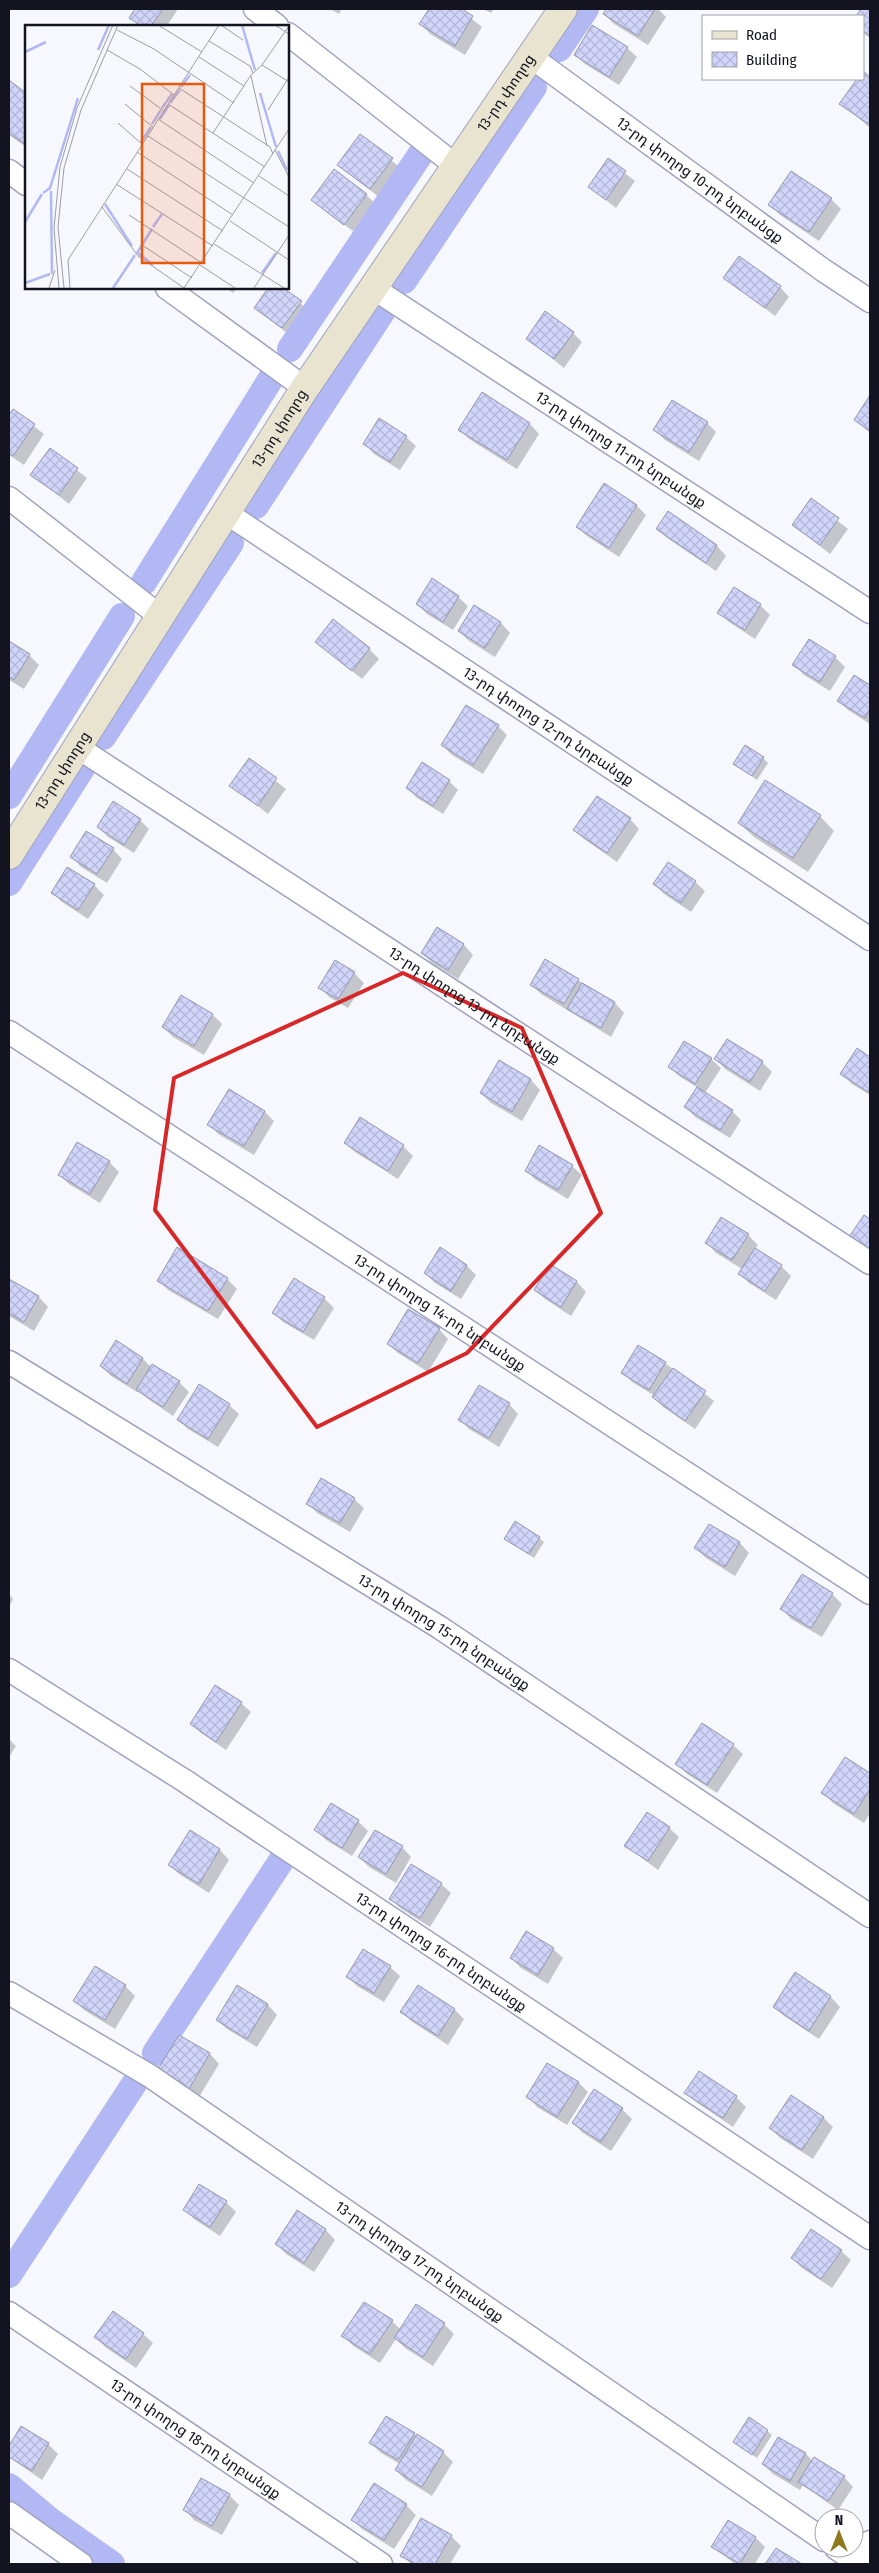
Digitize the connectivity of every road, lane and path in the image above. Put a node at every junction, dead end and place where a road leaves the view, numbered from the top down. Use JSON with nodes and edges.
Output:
{"nodes":[{"id":1,"x":255,"y":9,"type":"edge"},
{"id":2,"x":563,"y":9,"type":"edge"},
{"id":3,"x":276,"y":25,"type":"edge"},
{"id":4,"x":289,"y":35,"type":"edge"},
{"id":5,"x":531,"y":57,"type":"junction"},
{"id":6,"x":455,"y":165,"type":"junction"},
{"id":7,"x":9,"y":171,"type":"edge"},
{"id":8,"x":25,"y":183,"type":"edge"},
{"id":9,"x":373,"y":288,"type":"junction"},
{"id":10,"x":169,"y":289,"type":"edge"},
{"id":11,"x":870,"y":301,"type":"edge"},
{"id":12,"x":305,"y":388,"type":"junction"},
{"id":13,"x":9,"y":498,"type":"edge"},
{"id":14,"x":225,"y":512,"type":"junction"},
{"id":15,"x":870,"y":612,"type":"edge"},
{"id":16,"x":160,"y":617,"type":"junction"},
{"id":17,"x":78,"y":747,"type":"junction"},
{"id":18,"x":9,"y":855,"type":"edge"},
{"id":19,"x":870,"y":939,"type":"edge"},
{"id":20,"x":9,"y":1032,"type":"edge"},
{"id":21,"x":870,"y":1263,"type":"edge"},
{"id":22,"x":9,"y":1362,"type":"edge"},
{"id":23,"x":870,"y":1593,"type":"edge"},
{"id":24,"x":9,"y":1670,"type":"edge"},
{"id":25,"x":870,"y":1916,"type":"edge"},
{"id":26,"x":9,"y":1994,"type":"edge"},
{"id":27,"x":870,"y":2238,"type":"edge"},
{"id":28,"x":9,"y":2312,"type":"edge"},
{"id":29,"x":9,"y":2514,"type":"edge"},
{"id":30,"x":814,"y":2533,"type":"edge"},
{"id":31,"x":870,"y":2542,"type":"edge"},
{"id":32,"x":856,"y":2563,"type":"edge"},
{"id":33,"x":81,"y":2564,"type":"edge"},
{"id":34,"x":382,"y":2564,"type":"edge"}],
"edges":[{"from":1,"to":3,"type":"street"},
{"from":2,"to":5,"type":"street","name":"13-րդ փողոց"},
{"from":4,"to":6,"type":"street"},
{"from":5,"to":6,"type":"street","name":"13-րդ փողոց"},
{"from":5,"to":11,"type":"street","name":"13-րդ փողոց 10-րդ նրբանցք"},
{"from":6,"to":9,"type":"street","name":"13-րդ փողոց"},
{"from":7,"to":8,"type":"street"},
{"from":9,"to":12,"type":"street","name":"13-րդ փողոց"},
{"from":9,"to":15,"type":"street","name":"13-րդ փողոց 11-րդ նրբանցք"},
{"from":10,"to":12,"type":"street"},
{"from":12,"to":14,"type":"street","name":"13-րդ փողոց"},
{"from":13,"to":16,"type":"street"},
{"from":14,"to":16,"type":"street","name":"13-րդ փողոց"},
{"from":14,"to":19,"type":"street","name":"13-րդ փողոց 12-րդ նրբանցք"},
{"from":16,"to":17,"type":"street","name":"13-րդ փողոց"},
{"from":17,"to":18,"type":"street","name":"13-րդ փողոց"},
{"from":17,"to":21,"type":"street","name":"13-րդ փողոց 13-րդ նրբանցք"},
{"from":20,"to":23,"type":"street","name":"13-րդ փողոց 14-րդ նրբանցք"},
{"from":22,"to":25,"type":"street","name":"13-րդ փողոց 15-րդ նրբանցք"},
{"from":24,"to":27,"type":"street","name":"13-րդ փողոց 16-րդ նրբանցք"},
{"from":26,"to":30,"type":"street","name":"13-րդ փողոց 17-րդ նրբանցք"},
{"from":28,"to":34,"type":"street","name":"13-րդ փողոց 18-րդ նրբանցք"},
{"from":29,"to":33,"type":"street"},
{"from":31,"to":32,"type":"street"}]}
